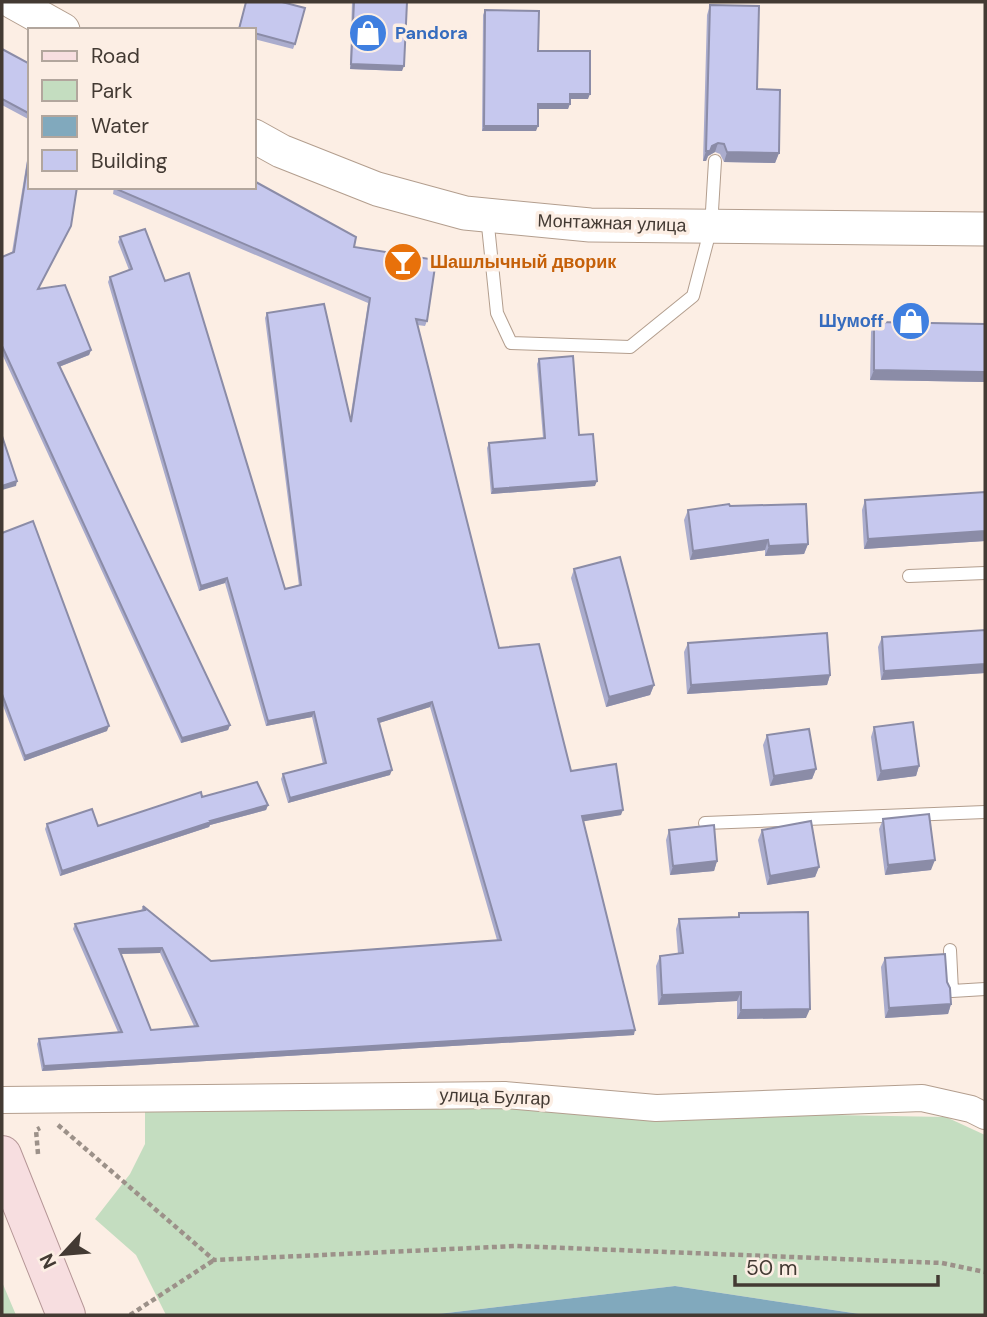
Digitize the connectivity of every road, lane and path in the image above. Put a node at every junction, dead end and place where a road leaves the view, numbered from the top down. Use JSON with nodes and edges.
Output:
{"nodes":[{"id":1,"x":13,"y":2,"type":"edge"},
{"id":2,"x":59,"y":28,"type":"edge"},
{"id":3,"x":256,"y":136,"type":"edge"},
{"id":4,"x":715,"y":161,"type":"edge"},
{"id":5,"x":487,"y":215,"type":"junction"},
{"id":6,"x":711,"y":227,"type":"junction"},
{"id":7,"x":985,"y":229,"type":"edge"},
{"id":8,"x":985,"y":573,"type":"edge"},
{"id":9,"x":909,"y":576,"type":"dead end"},
{"id":10,"x":985,"y":812,"type":"edge"},
{"id":11,"x":705,"y":823,"type":"edge"},
{"id":12,"x":950,"y":950,"type":"dead end"},
{"id":13,"x":985,"y":989,"type":"edge"},
{"id":14,"x":2,"y":1100,"type":"edge"},
{"id":15,"x":33,"y":1101,"type":"junction"},
{"id":16,"x":985,"y":1116,"type":"edge"},
{"id":17,"x":2,"y":1155,"type":"edge"},
{"id":18,"x":214,"y":1260,"type":"junction"},
{"id":19,"x":985,"y":1272,"type":"edge"},
{"id":20,"x":66,"y":1315,"type":"edge"},
{"id":21,"x":130,"y":1315,"type":"edge"}],
"edges":[{"from":1,"to":2,"type":"street"},
{"from":3,"to":5,"type":"street","name":"Монтажная улица"},
{"from":4,"to":6,"type":"lane"},
{"from":5,"to":6,"type":"street","name":"Монтажная улица"},
{"from":5,"to":6,"type":"lane"},
{"from":6,"to":7,"type":"street","name":"Монтажная улица"},
{"from":8,"to":9,"type":"lane"},
{"from":10,"to":11,"type":"lane"},
{"from":12,"to":13,"type":"lane"},
{"from":14,"to":15,"type":"street","name":"улица Булгар"},
{"from":15,"to":16,"type":"street","name":"улица Булгар"},
{"from":15,"to":18,"type":"path"},
{"from":17,"to":20,"type":"main road"},
{"from":18,"to":19,"type":"path"},
{"from":18,"to":21,"type":"path"}]}
